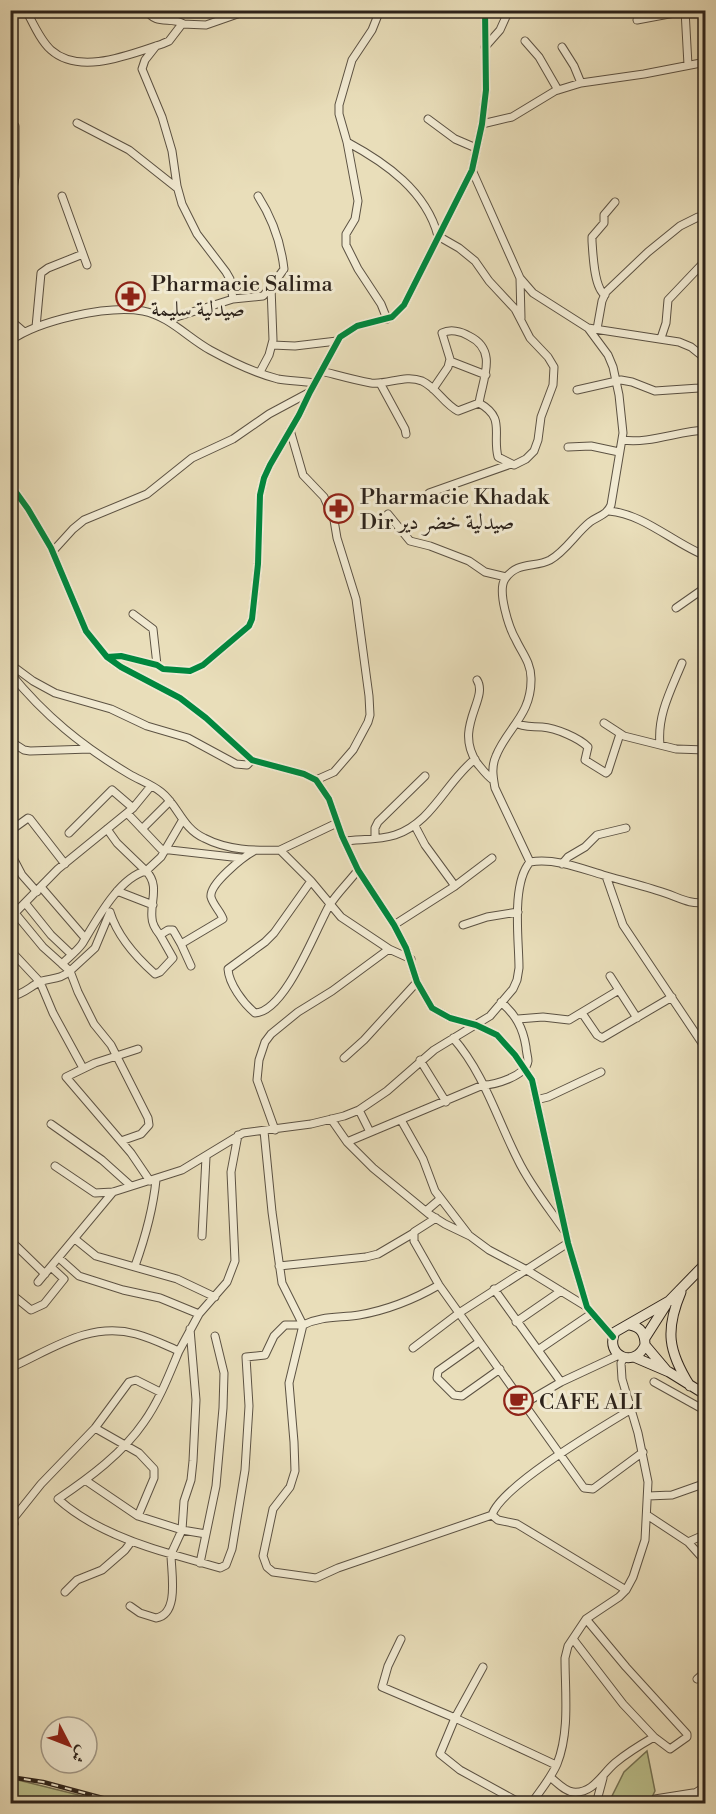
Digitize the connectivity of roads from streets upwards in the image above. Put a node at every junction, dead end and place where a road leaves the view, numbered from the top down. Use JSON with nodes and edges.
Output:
{"nodes":[{"id":1,"x":26,"y":10,"type":"edge"},
{"id":2,"x":147,"y":10,"type":"edge"},
{"id":3,"x":249,"y":10,"type":"edge"},
{"id":4,"x":380,"y":10,"type":"edge"},
{"id":5,"x":485,"y":10,"type":"edge"},
{"id":6,"x":509,"y":10,"type":"edge"},
{"id":7,"x":685,"y":11,"type":"edge"},
{"id":8,"x":637,"y":20,"type":"dead end"},
{"id":9,"x":184,"y":24,"type":"junction"},
{"id":10,"x":525,"y":41,"type":"dead end"},
{"id":11,"x":156,"y":46,"type":"junction"},
{"id":12,"x":485,"y":47,"type":"junction"},
{"id":13,"x":562,"y":47,"type":"dead end"},
{"id":14,"x":705,"y":62,"type":"edge"},
{"id":15,"x":688,"y":65,"type":"junction"},
{"id":16,"x":580,"y":83,"type":"junction"},
{"id":17,"x":558,"y":90,"type":"junction"},
{"id":18,"x":705,"y":94,"type":"edge"},
{"id":19,"x":428,"y":119,"type":"dead end"},
{"id":20,"x":77,"y":123,"type":"dead end"},
{"id":21,"x":482,"y":123,"type":"junction"},
{"id":22,"x":15,"y":126,"type":"dead end"},
{"id":23,"x":347,"y":142,"type":"junction"},
{"id":24,"x":476,"y":148,"type":"junction"},
{"id":25,"x":472,"y":170,"type":"junction"},
{"id":26,"x":177,"y":188,"type":"junction"},
{"id":27,"x":62,"y":196,"type":"dead end"},
{"id":28,"x":258,"y":196,"type":"dead end"},
{"id":29,"x":615,"y":202,"type":"dead end"},
{"id":30,"x":10,"y":210,"type":"edge"},
{"id":31,"x":705,"y":221,"type":"edge"},
{"id":32,"x":438,"y":236,"type":"junction"},
{"id":33,"x":83,"y":254,"type":"junction"},
{"id":34,"x":705,"y":260,"type":"edge"},
{"id":35,"x":87,"y":265,"type":"dead end"},
{"id":36,"x":520,"y":278,"type":"junction"},
{"id":37,"x":271,"y":287,"type":"junction"},
{"id":38,"x":604,"y":295,"type":"junction"},
{"id":39,"x":233,"y":299,"type":"junction"},
{"id":40,"x":521,"y":318,"type":"junction"},
{"id":41,"x":387,"y":319,"type":"junction"},
{"id":42,"x":10,"y":320,"type":"edge"},
{"id":43,"x":167,"y":320,"type":"junction"},
{"id":44,"x":36,"y":327,"type":"junction"},
{"id":45,"x":588,"y":328,"type":"junction"},
{"id":46,"x":597,"y":329,"type":"junction"},
{"id":47,"x":24,"y":332,"type":"junction"},
{"id":48,"x":661,"y":338,"type":"junction"},
{"id":49,"x":10,"y":341,"type":"edge"},
{"id":50,"x":337,"y":342,"type":"junction"},
{"id":51,"x":272,"y":345,"type":"junction"},
{"id":52,"x":705,"y":359,"type":"edge"},
{"id":53,"x":450,"y":361,"type":"junction"},
{"id":54,"x":321,"y":371,"type":"junction"},
{"id":55,"x":260,"y":372,"type":"junction"},
{"id":56,"x":486,"y":375,"type":"junction"},
{"id":57,"x":616,"y":380,"type":"junction"},
{"id":58,"x":314,"y":383,"type":"junction"},
{"id":59,"x":380,"y":383,"type":"junction"},
{"id":60,"x":705,"y":385,"type":"edge"},
{"id":61,"x":433,"y":389,"type":"junction"},
{"id":62,"x":577,"y":390,"type":"dead end"},
{"id":63,"x":310,"y":392,"type":"junction"},
{"id":64,"x":479,"y":403,"type":"junction"},
{"id":65,"x":290,"y":430,"type":"junction"},
{"id":66,"x":705,"y":430,"type":"edge"},
{"id":67,"x":406,"y":435,"type":"dead end"},
{"id":68,"x":622,"y":440,"type":"junction"},
{"id":69,"x":568,"y":447,"type":"dead end"},
{"id":70,"x":619,"y":452,"type":"junction"},
{"id":71,"x":511,"y":464,"type":"junction"},
{"id":72,"x":10,"y":484,"type":"edge"},
{"id":73,"x":429,"y":493,"type":"dead end"},
{"id":74,"x":609,"y":511,"type":"junction"},
{"id":75,"x":388,"y":514,"type":"dead end"},
{"id":76,"x":52,"y":551,"type":"junction"},
{"id":77,"x":705,"y":556,"type":"edge"},
{"id":78,"x":506,"y":577,"type":"junction"},
{"id":79,"x":705,"y":587,"type":"edge"},
{"id":80,"x":676,"y":608,"type":"dead end"},
{"id":81,"x":133,"y":614,"type":"dead end"},
{"id":82,"x":107,"y":657,"type":"junction"},
{"id":83,"x":682,"y":663,"type":"dead end"},
{"id":84,"x":10,"y":664,"type":"edge"},
{"id":85,"x":157,"y":665,"type":"junction"},
{"id":86,"x":203,"y":665,"type":"junction"},
{"id":87,"x":211,"y":672,"type":"dead end"},
{"id":88,"x":10,"y":673,"type":"edge"},
{"id":89,"x":477,"y":680,"type":"dead end"},
{"id":90,"x":604,"y":723,"type":"dead end"},
{"id":91,"x":518,"y":724,"type":"junction"},
{"id":92,"x":620,"y":734,"type":"junction"},
{"id":93,"x":705,"y":738,"type":"edge"},
{"id":94,"x":10,"y":741,"type":"edge"},
{"id":95,"x":660,"y":745,"type":"junction"},
{"id":96,"x":90,"y":749,"type":"junction"},
{"id":97,"x":705,"y":750,"type":"edge"},
{"id":98,"x":475,"y":759,"type":"junction"},
{"id":99,"x":252,"y":760,"type":"junction"},
{"id":100,"x":425,"y":776,"type":"dead end"},
{"id":101,"x":316,"y":780,"type":"junction"},
{"id":102,"x":494,"y":780,"type":"junction"},
{"id":103,"x":151,"y":786,"type":"junction"},
{"id":104,"x":170,"y":801,"type":"junction"},
{"id":105,"x":130,"y":810,"type":"junction"},
{"id":106,"x":182,"y":821,"type":"junction"},
{"id":107,"x":337,"y":823,"type":"junction"},
{"id":108,"x":415,"y":826,"type":"junction"},
{"id":109,"x":626,"y":828,"type":"dead end"},
{"id":110,"x":107,"y":829,"type":"junction"},
{"id":111,"x":142,"y":829,"type":"junction"},
{"id":112,"x":10,"y":831,"type":"edge"},
{"id":113,"x":69,"y":833,"type":"dead end"},
{"id":114,"x":375,"y":838,"type":"junction"},
{"id":115,"x":344,"y":841,"type":"junction"},
{"id":116,"x":164,"y":850,"type":"junction"},
{"id":117,"x":280,"y":850,"type":"junction"},
{"id":118,"x":254,"y":851,"type":"junction"},
{"id":119,"x":10,"y":852,"type":"edge"},
{"id":120,"x":241,"y":858,"type":"junction"},
{"id":121,"x":492,"y":858,"type":"dead end"},
{"id":122,"x":530,"y":862,"type":"junction"},
{"id":123,"x":65,"y":864,"type":"junction"},
{"id":124,"x":562,"y":864,"type":"junction"},
{"id":125,"x":358,"y":870,"type":"junction"},
{"id":126,"x":146,"y":872,"type":"junction"},
{"id":127,"x":606,"y":876,"type":"junction"},
{"id":128,"x":311,"y":881,"type":"junction"},
{"id":129,"x":455,"y":886,"type":"junction"},
{"id":130,"x":39,"y":890,"type":"junction"},
{"id":131,"x":117,"y":891,"type":"junction"},
{"id":132,"x":705,"y":902,"type":"edge"},
{"id":133,"x":109,"y":903,"type":"junction"},
{"id":134,"x":331,"y":903,"type":"junction"},
{"id":135,"x":26,"y":904,"type":"junction"},
{"id":136,"x":153,"y":905,"type":"junction"},
{"id":137,"x":10,"y":907,"type":"edge"},
{"id":138,"x":110,"y":912,"type":"junction"},
{"id":139,"x":518,"y":912,"type":"junction"},
{"id":140,"x":13,"y":916,"type":"edge"},
{"id":141,"x":394,"y":925,"type":"junction"},
{"id":142,"x":463,"y":925,"type":"dead end"},
{"id":143,"x":160,"y":935,"type":"junction"},
{"id":144,"x":85,"y":938,"type":"junction"},
{"id":145,"x":181,"y":944,"type":"junction"},
{"id":146,"x":389,"y":949,"type":"junction"},
{"id":147,"x":10,"y":950,"type":"edge"},
{"id":148,"x":71,"y":954,"type":"junction"},
{"id":149,"x":411,"y":959,"type":"junction"},
{"id":150,"x":62,"y":964,"type":"junction"},
{"id":151,"x":191,"y":966,"type":"dead end"},
{"id":152,"x":70,"y":971,"type":"junction"},
{"id":153,"x":610,"y":976,"type":"dead end"},
{"id":154,"x":40,"y":982,"type":"junction"},
{"id":155,"x":417,"y":982,"type":"junction"},
{"id":156,"x":619,"y":990,"type":"junction"},
{"id":157,"x":10,"y":997,"type":"edge"},
{"id":158,"x":672,"y":998,"type":"junction"},
{"id":159,"x":501,"y":1002,"type":"junction"},
{"id":160,"x":582,"y":1012,"type":"junction"},
{"id":161,"x":637,"y":1018,"type":"junction"},
{"id":162,"x":518,"y":1019,"type":"junction"},
{"id":163,"x":476,"y":1025,"type":"junction"},
{"id":164,"x":453,"y":1038,"type":"junction"},
{"id":165,"x":138,"y":1049,"type":"dead end"},
{"id":166,"x":705,"y":1049,"type":"edge"},
{"id":167,"x":118,"y":1057,"type":"junction"},
{"id":168,"x":344,"y":1058,"type":"dead end"},
{"id":169,"x":420,"y":1060,"type":"junction"},
{"id":170,"x":83,"y":1068,"type":"junction"},
{"id":171,"x":525,"y":1068,"type":"junction"},
{"id":172,"x":601,"y":1072,"type":"dead end"},
{"id":173,"x":483,"y":1085,"type":"junction"},
{"id":174,"x":536,"y":1100,"type":"junction"},
{"id":175,"x":446,"y":1102,"type":"junction"},
{"id":176,"x":358,"y":1110,"type":"junction"},
{"id":177,"x":331,"y":1119,"type":"junction"},
{"id":178,"x":401,"y":1120,"type":"junction"},
{"id":179,"x":51,"y":1124,"type":"dead end"},
{"id":180,"x":275,"y":1130,"type":"junction"},
{"id":181,"x":264,"y":1131,"type":"junction"},
{"id":182,"x":370,"y":1132,"type":"junction"},
{"id":183,"x":238,"y":1135,"type":"junction"},
{"id":184,"x":121,"y":1141,"type":"junction"},
{"id":185,"x":347,"y":1142,"type":"junction"},
{"id":186,"x":206,"y":1157,"type":"junction"},
{"id":187,"x":55,"y":1166,"type":"dead end"},
{"id":188,"x":153,"y":1180,"type":"junction"},
{"id":189,"x":131,"y":1186,"type":"junction"},
{"id":190,"x":113,"y":1192,"type":"junction"},
{"id":191,"x":440,"y":1199,"type":"junction"},
{"id":192,"x":426,"y":1211,"type":"junction"},
{"id":193,"x":436,"y":1218,"type":"junction"},
{"id":194,"x":566,"y":1233,"type":"junction"},
{"id":195,"x":412,"y":1234,"type":"junction"},
{"id":196,"x":202,"y":1236,"type":"dead end"},
{"id":197,"x":470,"y":1236,"type":"junction"},
{"id":198,"x":75,"y":1239,"type":"junction"},
{"id":199,"x":10,"y":1240,"type":"edge"},
{"id":200,"x":568,"y":1243,"type":"junction"},
{"id":201,"x":59,"y":1258,"type":"junction"},
{"id":202,"x":705,"y":1263,"type":"edge"},
{"id":203,"x":135,"y":1266,"type":"junction"},
{"id":204,"x":279,"y":1266,"type":"junction"},
{"id":205,"x":51,"y":1267,"type":"junction"},
{"id":206,"x":525,"y":1269,"type":"junction"},
{"id":207,"x":45,"y":1274,"type":"junction"},
{"id":208,"x":38,"y":1282,"type":"dead end"},
{"id":209,"x":439,"y":1285,"type":"junction"},
{"id":210,"x":682,"y":1288,"type":"junction"},
{"id":211,"x":494,"y":1289,"type":"junction"},
{"id":212,"x":561,"y":1291,"type":"junction"},
{"id":213,"x":10,"y":1293,"type":"edge"},
{"id":214,"x":215,"y":1297,"type":"junction"},
{"id":215,"x":669,"y":1301,"type":"junction"},
{"id":216,"x":589,"y":1310,"type":"junction"},
{"id":217,"x":459,"y":1313,"type":"junction"},
{"id":218,"x":200,"y":1314,"type":"junction"},
{"id":219,"x":516,"y":1322,"type":"junction"},
{"id":220,"x":599,"y":1322,"type":"junction"},
{"id":221,"x":303,"y":1325,"type":"junction"},
{"id":222,"x":630,"y":1325,"type":"junction"},
{"id":223,"x":619,"y":1328,"type":"junction"},
{"id":224,"x":190,"y":1329,"type":"junction"},
{"id":225,"x":215,"y":1335,"type":"dead end"},
{"id":226,"x":613,"y":1337,"type":"junction"},
{"id":227,"x":479,"y":1342,"type":"junction"},
{"id":228,"x":645,"y":1342,"type":"junction"},
{"id":229,"x":413,"y":1348,"type":"dead end"},
{"id":230,"x":538,"y":1350,"type":"junction"},
{"id":231,"x":179,"y":1351,"type":"junction"},
{"id":232,"x":626,"y":1357,"type":"junction"},
{"id":233,"x":10,"y":1368,"type":"edge"},
{"id":234,"x":500,"y":1369,"type":"junction"},
{"id":235,"x":669,"y":1372,"type":"junction"},
{"id":236,"x":561,"y":1382,"type":"junction"},
{"id":237,"x":654,"y":1382,"type":"dead end"},
{"id":238,"x":690,"y":1386,"type":"junction"},
{"id":239,"x":160,"y":1392,"type":"junction"},
{"id":240,"x":705,"y":1395,"type":"edge"},
{"id":241,"x":525,"y":1403,"type":"junction"},
{"id":242,"x":630,"y":1410,"type":"junction"},
{"id":243,"x":705,"y":1411,"type":"edge"},
{"id":244,"x":95,"y":1428,"type":"junction"},
{"id":245,"x":125,"y":1444,"type":"junction"},
{"id":246,"x":643,"y":1452,"type":"junction"},
{"id":247,"x":560,"y":1453,"type":"junction"},
{"id":248,"x":85,"y":1480,"type":"junction"},
{"id":249,"x":705,"y":1483,"type":"edge"},
{"id":250,"x":648,"y":1496,"type":"junction"},
{"id":251,"x":492,"y":1515,"type":"junction"},
{"id":252,"x":647,"y":1515,"type":"junction"},
{"id":253,"x":138,"y":1516,"type":"junction"},
{"id":254,"x":14,"y":1524,"type":"dead end"},
{"id":255,"x":182,"y":1530,"type":"junction"},
{"id":256,"x":206,"y":1534,"type":"junction"},
{"id":257,"x":705,"y":1534,"type":"edge"},
{"id":258,"x":131,"y":1542,"type":"junction"},
{"id":259,"x":688,"y":1542,"type":"junction"},
{"id":260,"x":171,"y":1554,"type":"junction"},
{"id":261,"x":705,"y":1562,"type":"edge"},
{"id":262,"x":200,"y":1563,"type":"junction"},
{"id":263,"x":626,"y":1590,"type":"junction"},
{"id":264,"x":65,"y":1592,"type":"dead end"},
{"id":265,"x":130,"y":1606,"type":"dead end"},
{"id":266,"x":586,"y":1619,"type":"junction"},
{"id":267,"x":401,"y":1639,"type":"dead end"},
{"id":268,"x":573,"y":1639,"type":"junction"},
{"id":269,"x":483,"y":1667,"type":"dead end"},
{"id":270,"x":705,"y":1671,"type":"edge"},
{"id":271,"x":697,"y":1679,"type":"dead end"},
{"id":272,"x":455,"y":1718,"type":"junction"},
{"id":273,"x":654,"y":1737,"type":"junction"},
{"id":274,"x":556,"y":1765,"type":"junction"},
{"id":275,"x":604,"y":1775,"type":"junction"},
{"id":276,"x":550,"y":1777,"type":"junction"},
{"id":277,"x":705,"y":1786,"type":"edge"},
{"id":278,"x":693,"y":1793,"type":"junction"},
{"id":279,"x":655,"y":1799,"type":"dead end"},
{"id":280,"x":522,"y":1803,"type":"edge"},
{"id":281,"x":531,"y":1803,"type":"edge"},
{"id":282,"x":596,"y":1803,"type":"edge"},
{"id":283,"x":688,"y":1803,"type":"edge"}],
"edges":[{"from":1,"to":11,"type":"street"},
{"from":2,"to":9,"type":"street"},
{"from":3,"to":9,"type":"street"},
{"from":4,"to":23,"type":"street"},
{"from":5,"to":12,"type":"street"},
{"from":6,"to":12,"type":"street"},
{"from":7,"to":8,"type":"street"},
{"from":7,"to":15,"type":"street"},
{"from":9,"to":11,"type":"street"},
{"from":10,"to":17,"type":"street"},
{"from":11,"to":26,"type":"street"},
{"from":12,"to":21,"type":"street"},
{"from":13,"to":16,"type":"street"},
{"from":14,"to":15,"type":"street"},
{"from":14,"to":18,"type":"street"},
{"from":15,"to":16,"type":"street"},
{"from":16,"to":17,"type":"street"},
{"from":17,"to":21,"type":"street"},
{"from":19,"to":24,"type":"street"},
{"from":20,"to":26,"type":"street"},
{"from":21,"to":24,"type":"street"},
{"from":22,"to":30,"type":"street"},
{"from":23,"to":32,"type":"street"},
{"from":23,"to":41,"type":"street"},
{"from":24,"to":25,"type":"street"},
{"from":25,"to":32,"type":"street"},
{"from":25,"to":36,"type":"street"},
{"from":26,"to":39,"type":"street"},
{"from":27,"to":33,"type":"street"},
{"from":28,"to":37,"type":"street"},
{"from":29,"to":38,"type":"street"},
{"from":31,"to":38,"type":"street"},
{"from":32,"to":40,"type":"street"},
{"from":32,"to":41,"type":"street"},
{"from":33,"to":35,"type":"street"},
{"from":33,"to":44,"type":"street"},
{"from":34,"to":48,"type":"street"},
{"from":36,"to":40,"type":"street"},
{"from":36,"to":45,"type":"street"},
{"from":37,"to":39,"type":"street"},
{"from":37,"to":51,"type":"street"},
{"from":38,"to":46,"type":"street"},
{"from":39,"to":43,"type":"street"},
{"from":40,"to":71,"type":"street"},
{"from":41,"to":50,"type":"street"},
{"from":42,"to":47,"type":"street"},
{"from":43,"to":44,"type":"street"},
{"from":43,"to":55,"type":"street"},
{"from":44,"to":47,"type":"street"},
{"from":45,"to":46,"type":"street"},
{"from":45,"to":57,"type":"street"},
{"from":46,"to":48,"type":"street"},
{"from":47,"to":49,"type":"street"},
{"from":48,"to":52,"type":"street"},
{"from":50,"to":51,"type":"street"},
{"from":50,"to":54,"type":"street"},
{"from":51,"to":55,"type":"street"},
{"from":53,"to":56,"type":"street"},
{"from":53,"to":56,"type":"street"},
{"from":53,"to":61,"type":"street"},
{"from":54,"to":58,"type":"street"},
{"from":54,"to":59,"type":"street"},
{"from":55,"to":58,"type":"street"},
{"from":56,"to":64,"type":"street"},
{"from":57,"to":60,"type":"street"},
{"from":57,"to":62,"type":"street"},
{"from":57,"to":68,"type":"street"},
{"from":58,"to":63,"type":"street"},
{"from":59,"to":61,"type":"street"},
{"from":59,"to":67,"type":"street"},
{"from":61,"to":64,"type":"street"},
{"from":63,"to":65,"type":"street"},
{"from":63,"to":76,"type":"street"},
{"from":64,"to":71,"type":"street"},
{"from":65,"to":86,"type":"street"},
{"from":65,"to":101,"type":"street"},
{"from":66,"to":68,"type":"street"},
{"from":68,"to":70,"type":"street"},
{"from":69,"to":70,"type":"street"},
{"from":70,"to":74,"type":"street"},
{"from":71,"to":73,"type":"street"},
{"from":72,"to":76,"type":"street"},
{"from":74,"to":77,"type":"street"},
{"from":74,"to":78,"type":"street"},
{"from":75,"to":78,"type":"street"},
{"from":76,"to":82,"type":"street"},
{"from":78,"to":91,"type":"street"},
{"from":79,"to":80,"type":"street"},
{"from":81,"to":85,"type":"street"},
{"from":82,"to":85,"type":"street"},
{"from":82,"to":99,"type":"street"},
{"from":83,"to":95,"type":"street"},
{"from":84,"to":99,"type":"street"},
{"from":85,"to":86,"type":"street"},
{"from":86,"to":87,"type":"street"},
{"from":88,"to":96,"type":"street"},
{"from":89,"to":98,"type":"street"},
{"from":90,"to":92,"type":"street"},
{"from":91,"to":92,"type":"street"},
{"from":91,"to":102,"type":"street"},
{"from":92,"to":95,"type":"street"},
{"from":93,"to":97,"type":"street"},
{"from":94,"to":96,"type":"street"},
{"from":95,"to":97,"type":"street"},
{"from":96,"to":103,"type":"street"},
{"from":98,"to":102,"type":"street"},
{"from":98,"to":108,"type":"street"},
{"from":99,"to":101,"type":"street"},
{"from":100,"to":114,"type":"street"},
{"from":101,"to":107,"type":"street"},
{"from":102,"to":122,"type":"street"},
{"from":103,"to":104,"type":"street"},
{"from":103,"to":105,"type":"street"},
{"from":104,"to":106,"type":"street"},
{"from":104,"to":111,"type":"street"},
{"from":105,"to":110,"type":"street"},
{"from":105,"to":111,"type":"street"},
{"from":105,"to":113,"type":"street"},
{"from":106,"to":116,"type":"street"},
{"from":106,"to":118,"type":"street"},
{"from":107,"to":115,"type":"street"},
{"from":107,"to":117,"type":"street"},
{"from":108,"to":114,"type":"street"},
{"from":108,"to":129,"type":"street"},
{"from":109,"to":124,"type":"street"},
{"from":110,"to":123,"type":"street"},
{"from":110,"to":126,"type":"street"},
{"from":111,"to":116,"type":"street"},
{"from":112,"to":123,"type":"street"},
{"from":114,"to":115,"type":"street"},
{"from":115,"to":125,"type":"street"},
{"from":116,"to":120,"type":"street"},
{"from":116,"to":126,"type":"street"},
{"from":117,"to":118,"type":"street"},
{"from":117,"to":128,"type":"street"},
{"from":118,"to":120,"type":"street"},
{"from":119,"to":130,"type":"street"},
{"from":120,"to":145,"type":"street"},
{"from":121,"to":129,"type":"street"},
{"from":122,"to":124,"type":"street"},
{"from":122,"to":139,"type":"street"},
{"from":123,"to":130,"type":"street"},
{"from":124,"to":127,"type":"street"},
{"from":125,"to":134,"type":"street"},
{"from":125,"to":141,"type":"street"},
{"from":126,"to":131,"type":"street"},
{"from":126,"to":136,"type":"street"},
{"from":127,"to":132,"type":"street"},
{"from":127,"to":158,"type":"street"},
{"from":128,"to":134,"type":"street"},
{"from":128,"to":134,"type":"street"},
{"from":129,"to":141,"type":"street"},
{"from":130,"to":135,"type":"street"},
{"from":130,"to":144,"type":"street"},
{"from":131,"to":133,"type":"street"},
{"from":131,"to":136,"type":"street"},
{"from":133,"to":138,"type":"street"},
{"from":133,"to":144,"type":"street"},
{"from":134,"to":146,"type":"street"},
{"from":135,"to":140,"type":"street"},
{"from":135,"to":148,"type":"street"},
{"from":136,"to":143,"type":"street"},
{"from":137,"to":140,"type":"street"},
{"from":138,"to":143,"type":"street"},
{"from":138,"to":152,"type":"street"},
{"from":139,"to":142,"type":"street"},
{"from":139,"to":159,"type":"street"},
{"from":140,"to":150,"type":"street"},
{"from":141,"to":149,"type":"street"},
{"from":143,"to":145,"type":"street"},
{"from":144,"to":148,"type":"street"},
{"from":145,"to":151,"type":"street"},
{"from":146,"to":149,"type":"street"},
{"from":146,"to":180,"type":"street"},
{"from":147,"to":154,"type":"street"},
{"from":148,"to":150,"type":"street"},
{"from":149,"to":155,"type":"street"},
{"from":150,"to":152,"type":"street"},
{"from":152,"to":154,"type":"street"},
{"from":152,"to":167,"type":"street"},
{"from":153,"to":156,"type":"street"},
{"from":154,"to":157,"type":"street"},
{"from":154,"to":170,"type":"street"},
{"from":155,"to":163,"type":"street"},
{"from":155,"to":168,"type":"street"},
{"from":156,"to":160,"type":"street"},
{"from":156,"to":161,"type":"street"},
{"from":158,"to":161,"type":"street"},
{"from":158,"to":166,"type":"street"},
{"from":159,"to":162,"type":"street"},
{"from":159,"to":163,"type":"street"},
{"from":160,"to":161,"type":"street"},
{"from":160,"to":162,"type":"street"},
{"from":162,"to":171,"type":"street"},
{"from":163,"to":164,"type":"street"},
{"from":163,"to":171,"type":"street"},
{"from":164,"to":169,"type":"street"},
{"from":164,"to":173,"type":"street"},
{"from":165,"to":167,"type":"street"},
{"from":167,"to":170,"type":"street"},
{"from":167,"to":184,"type":"street"},
{"from":169,"to":175,"type":"street"},
{"from":169,"to":176,"type":"street"},
{"from":170,"to":184,"type":"street"},
{"from":171,"to":173,"type":"street"},
{"from":171,"to":174,"type":"street"},
{"from":172,"to":174,"type":"street"},
{"from":173,"to":175,"type":"street"},
{"from":173,"to":194,"type":"street"},
{"from":174,"to":194,"type":"street"},
{"from":175,"to":178,"type":"street"},
{"from":176,"to":177,"type":"street"},
{"from":176,"to":182,"type":"street"},
{"from":177,"to":180,"type":"street"},
{"from":177,"to":185,"type":"street"},
{"from":178,"to":182,"type":"street"},
{"from":178,"to":191,"type":"street"},
{"from":179,"to":189,"type":"street"},
{"from":180,"to":181,"type":"street"},
{"from":181,"to":183,"type":"street"},
{"from":181,"to":204,"type":"street"},
{"from":182,"to":185,"type":"street"},
{"from":183,"to":186,"type":"street"},
{"from":183,"to":214,"type":"street"},
{"from":184,"to":188,"type":"street"},
{"from":185,"to":192,"type":"street"},
{"from":186,"to":188,"type":"street"},
{"from":186,"to":196,"type":"street"},
{"from":187,"to":190,"type":"street"},
{"from":188,"to":189,"type":"street"},
{"from":188,"to":203,"type":"street"},
{"from":189,"to":190,"type":"street"},
{"from":190,"to":198,"type":"street"},
{"from":191,"to":192,"type":"street"},
{"from":191,"to":197,"type":"street"},
{"from":192,"to":193,"type":"street"},
{"from":193,"to":195,"type":"street"},
{"from":193,"to":197,"type":"street"},
{"from":194,"to":200,"type":"street"},
{"from":195,"to":204,"type":"street"},
{"from":195,"to":209,"type":"street"},
{"from":197,"to":206,"type":"street"},
{"from":198,"to":201,"type":"street"},
{"from":198,"to":203,"type":"street"},
{"from":199,"to":207,"type":"street"},
{"from":200,"to":206,"type":"street"},
{"from":200,"to":216,"type":"street"},
{"from":201,"to":205,"type":"street"},
{"from":201,"to":218,"type":"street"},
{"from":202,"to":210,"type":"street"},
{"from":203,"to":214,"type":"street"},
{"from":204,"to":221,"type":"street"},
{"from":205,"to":207,"type":"street"},
{"from":205,"to":213,"type":"street"},
{"from":206,"to":211,"type":"street"},
{"from":206,"to":212,"type":"street"},
{"from":207,"to":208,"type":"street"},
{"from":209,"to":217,"type":"street"},
{"from":209,"to":221,"type":"street"},
{"from":210,"to":215,"type":"street"},
{"from":210,"to":238,"type":"street"},
{"from":211,"to":217,"type":"street"},
{"from":211,"to":219,"type":"street"},
{"from":212,"to":216,"type":"street"},
{"from":212,"to":219,"type":"street"},
{"from":214,"to":218,"type":"street"},
{"from":215,"to":222,"type":"street"},
{"from":215,"to":228,"type":"street"},
{"from":216,"to":220,"type":"street"},
{"from":216,"to":230,"type":"street"},
{"from":217,"to":227,"type":"street"},
{"from":217,"to":229,"type":"street"},
{"from":218,"to":224,"type":"street"},
{"from":219,"to":230,"type":"street"},
{"from":220,"to":223,"type":"street"},
{"from":220,"to":226,"type":"street"},
{"from":221,"to":251,"type":"street"},
{"from":221,"to":262,"type":"street"},
{"from":222,"to":223,"type":"street"},
{"from":222,"to":228,"type":"street"},
{"from":223,"to":226,"type":"street"},
{"from":224,"to":231,"type":"street"},
{"from":224,"to":255,"type":"street"},
{"from":225,"to":256,"type":"street"},
{"from":226,"to":232,"type":"street"},
{"from":227,"to":234,"type":"street"},
{"from":227,"to":234,"type":"street"},
{"from":228,"to":232,"type":"street"},
{"from":228,"to":235,"type":"street"},
{"from":230,"to":236,"type":"street"},
{"from":231,"to":233,"type":"street"},
{"from":231,"to":239,"type":"street"},
{"from":232,"to":235,"type":"street"},
{"from":232,"to":236,"type":"street"},
{"from":232,"to":242,"type":"street"},
{"from":234,"to":241,"type":"street"},
{"from":235,"to":238,"type":"street"},
{"from":236,"to":241,"type":"street"},
{"from":237,"to":243,"type":"street"},
{"from":238,"to":240,"type":"street"},
{"from":239,"to":244,"type":"street"},
{"from":239,"to":245,"type":"street"},
{"from":241,"to":247,"type":"street"},
{"from":242,"to":246,"type":"street"},
{"from":242,"to":247,"type":"street"},
{"from":244,"to":245,"type":"street"},
{"from":244,"to":254,"type":"street"},
{"from":245,"to":248,"type":"street"},
{"from":245,"to":253,"type":"street"},
{"from":246,"to":247,"type":"street"},
{"from":246,"to":250,"type":"street"},
{"from":247,"to":251,"type":"street"},
{"from":248,"to":253,"type":"street"},
{"from":248,"to":258,"type":"street"},
{"from":249,"to":250,"type":"street"},
{"from":250,"to":252,"type":"street"},
{"from":251,"to":263,"type":"street"},
{"from":252,"to":259,"type":"street"},
{"from":252,"to":263,"type":"street"},
{"from":253,"to":255,"type":"street"},
{"from":255,"to":256,"type":"street"},
{"from":255,"to":260,"type":"street"},
{"from":256,"to":262,"type":"street"},
{"from":257,"to":259,"type":"street"},
{"from":258,"to":260,"type":"street"},
{"from":258,"to":264,"type":"street"},
{"from":259,"to":261,"type":"street"},
{"from":260,"to":262,"type":"street"},
{"from":260,"to":265,"type":"street"},
{"from":263,"to":266,"type":"street"},
{"from":266,"to":268,"type":"street"},
{"from":266,"to":273,"type":"street"},
{"from":267,"to":272,"type":"street"},
{"from":268,"to":273,"type":"street"},
{"from":268,"to":274,"type":"street"},
{"from":269,"to":272,"type":"street"},
{"from":270,"to":271,"type":"street"},
{"from":272,"to":274,"type":"street"},
{"from":272,"to":280,"type":"street"},
{"from":273,"to":275,"type":"street"},
{"from":274,"to":276,"type":"street"},
{"from":275,"to":276,"type":"street"},
{"from":275,"to":282,"type":"street"},
{"from":276,"to":281,"type":"street"},
{"from":277,"to":278,"type":"street"},
{"from":278,"to":279,"type":"street"},
{"from":278,"to":283,"type":"street"}]}
